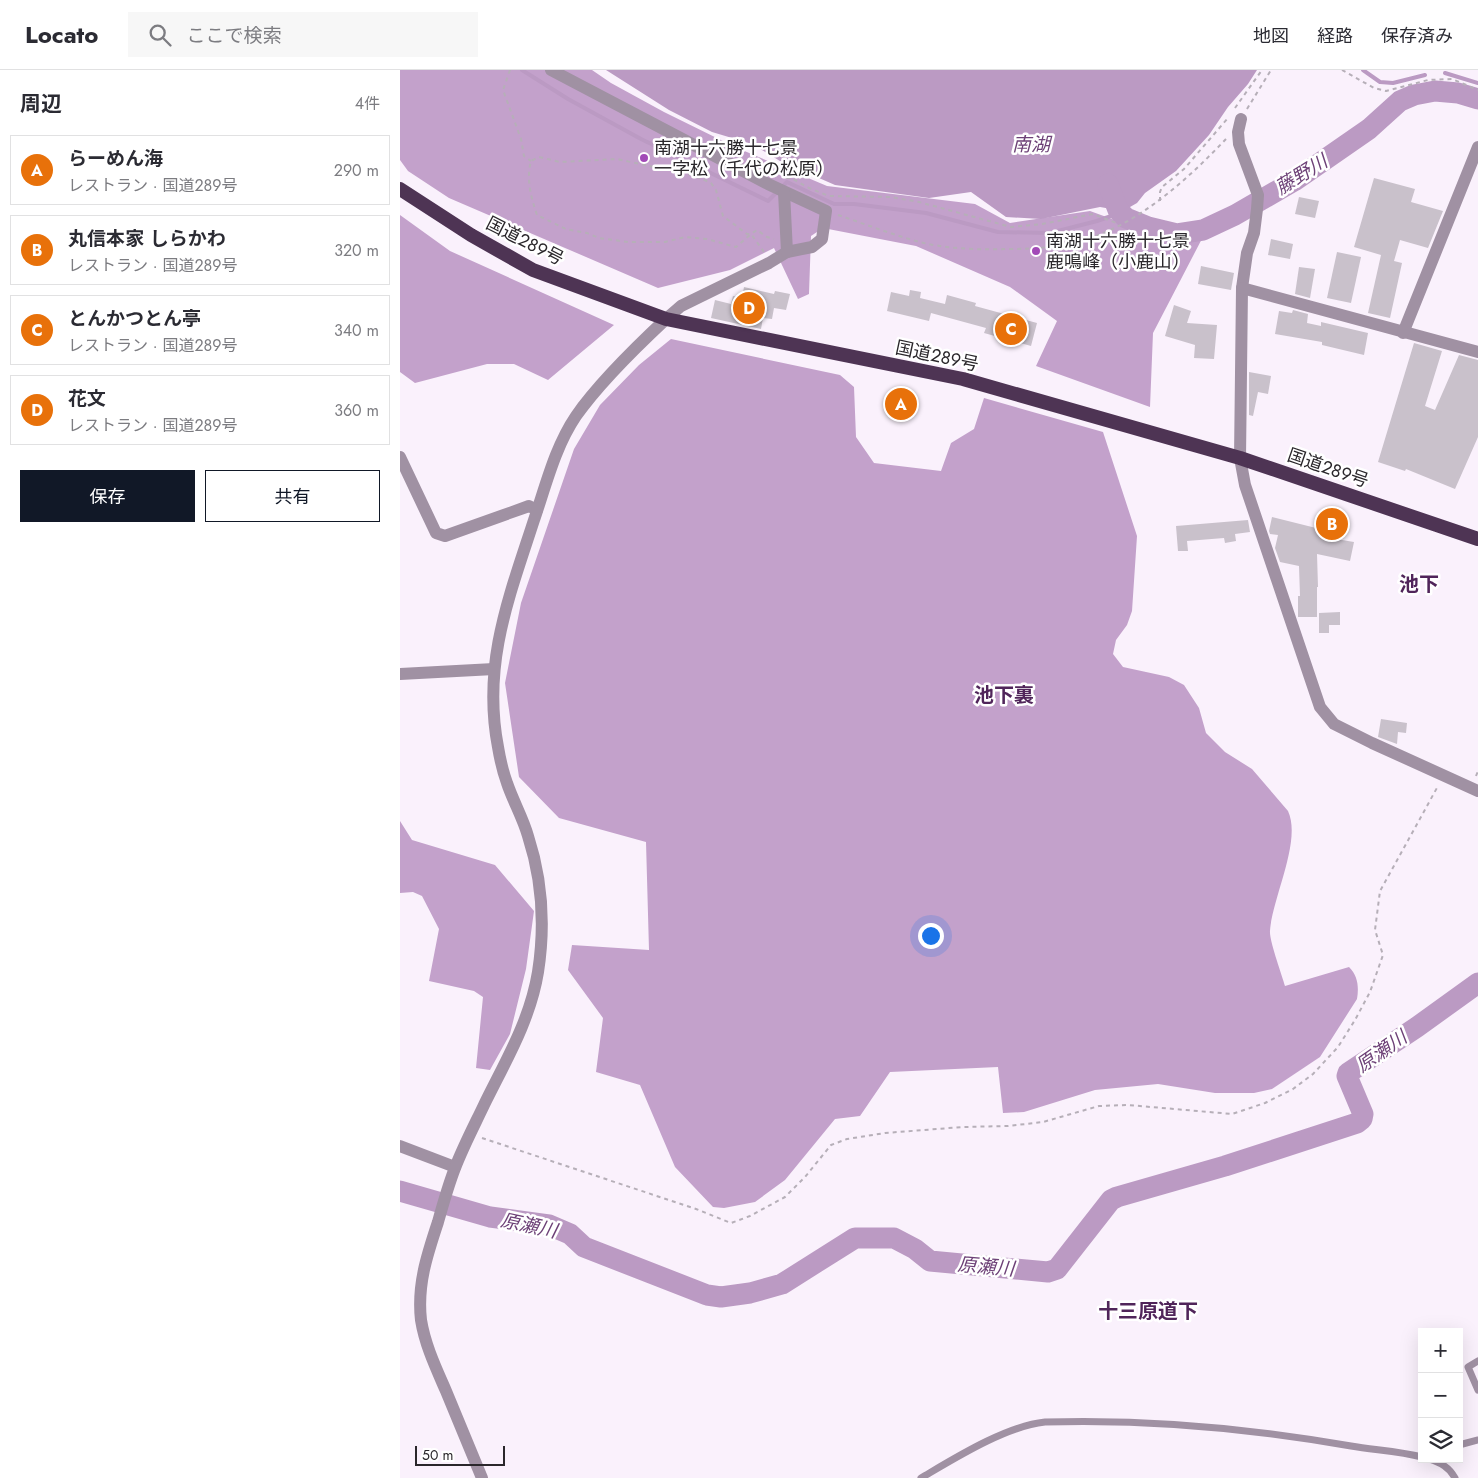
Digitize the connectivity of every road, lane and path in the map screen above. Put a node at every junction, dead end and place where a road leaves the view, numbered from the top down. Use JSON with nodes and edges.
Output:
{"nodes":[{"id":1,"x":510,"y":70,"type":"edge"},
{"id":2,"x":551,"y":70,"type":"edge"},
{"id":3,"x":1262,"y":70,"type":"edge"},
{"id":4,"x":1271,"y":70,"type":"edge"},
{"id":5,"x":1342,"y":70,"type":"edge"},
{"id":6,"x":1478,"y":90,"type":"edge"},
{"id":7,"x":1237,"y":115,"type":"junction"},
{"id":8,"x":1227,"y":118,"type":"dead end"},
{"id":9,"x":1478,"y":146,"type":"edge"},
{"id":10,"x":531,"y":161,"type":"junction"},
{"id":11,"x":768,"y":184,"type":"junction"},
{"id":12,"x":400,"y":190,"type":"edge"},
{"id":13,"x":784,"y":192,"type":"junction"},
{"id":14,"x":1160,"y":201,"type":"junction"},
{"id":15,"x":826,"y":211,"type":"junction"},
{"id":16,"x":1119,"y":224,"type":"junction"},
{"id":17,"x":751,"y":234,"type":"junction"},
{"id":18,"x":786,"y":236,"type":"junction"},
{"id":19,"x":787,"y":252,"type":"junction"},
{"id":20,"x":770,"y":263,"type":"junction"},
{"id":21,"x":1242,"y":288,"type":"junction"},
{"id":22,"x":666,"y":319,"type":"junction"},
{"id":23,"x":1403,"y":333,"type":"junction"},
{"id":24,"x":1478,"y":352,"type":"edge"},
{"id":25,"x":400,"y":457,"type":"edge"},
{"id":26,"x":1240,"y":458,"type":"junction"},
{"id":27,"x":537,"y":510,"type":"junction"},
{"id":28,"x":1478,"y":539,"type":"edge"},
{"id":29,"x":494,"y":669,"type":"junction"},
{"id":30,"x":400,"y":674,"type":"edge"},
{"id":31,"x":1444,"y":775,"type":"junction"},
{"id":32,"x":1478,"y":791,"type":"edge"},
{"id":33,"x":471,"y":1134,"type":"junction"},
{"id":34,"x":400,"y":1146,"type":"edge"},
{"id":35,"x":455,"y":1167,"type":"junction"},
{"id":36,"x":1478,"y":1361,"type":"edge"},
{"id":37,"x":1478,"y":1390,"type":"edge"},
{"id":38,"x":1478,"y":1440,"type":"edge"},
{"id":39,"x":1463,"y":1444,"type":"edge"},
{"id":40,"x":1418,"y":1456,"type":"edge"},
{"id":41,"x":1441,"y":1463,"type":"edge"},
{"id":42,"x":482,"y":1478,"type":"edge"},
{"id":43,"x":921,"y":1478,"type":"edge"},
{"id":44,"x":1456,"y":1478,"type":"edge"}],
"edges":[{"from":1,"to":10,"type":"path"},
{"from":2,"to":11,"type":"street"},
{"from":3,"to":7,"type":"path"},
{"from":4,"to":7,"type":"path"},
{"from":5,"to":6,"type":"path"},
{"from":7,"to":14,"type":"path"},
{"from":7,"to":21,"type":"street"},
{"from":8,"to":14,"type":"path"},
{"from":9,"to":23,"type":"street"},
{"from":10,"to":17,"type":"path"},
{"from":10,"to":17,"type":"path"},
{"from":11,"to":13,"type":"street"},
{"from":11,"to":16,"type":"path"},
{"from":12,"to":22,"type":"highway","name":"国道289号"},
{"from":13,"to":15,"type":"street"},
{"from":13,"to":18,"type":"street"},
{"from":14,"to":16,"type":"path"},
{"from":15,"to":16,"type":"path"},
{"from":15,"to":19,"type":"street"},
{"from":17,"to":18,"type":"path"},
{"from":17,"to":20,"type":"path"},
{"from":18,"to":19,"type":"street"},
{"from":19,"to":20,"type":"street"},
{"from":20,"to":22,"type":"street"},
{"from":21,"to":23,"type":"street"},
{"from":21,"to":26,"type":"street"},
{"from":22,"to":26,"type":"highway","name":"国道289号"},
{"from":22,"to":27,"type":"street"},
{"from":23,"to":24,"type":"street"},
{"from":25,"to":27,"type":"street"},
{"from":26,"to":28,"type":"highway","name":"国道289号"},
{"from":26,"to":31,"type":"street"},
{"from":27,"to":29,"type":"street"},
{"from":29,"to":30,"type":"street"},
{"from":29,"to":33,"type":"street"},
{"from":31,"to":32,"type":"street"},
{"from":31,"to":33,"type":"path"},
{"from":33,"to":35,"type":"street"},
{"from":34,"to":35,"type":"street"},
{"from":35,"to":42,"type":"street"},
{"from":36,"to":37,"type":"lane"},
{"from":38,"to":39,"type":"lane"},
{"from":40,"to":43,"type":"lane"},
{"from":41,"to":44,"type":"lane"}]}
